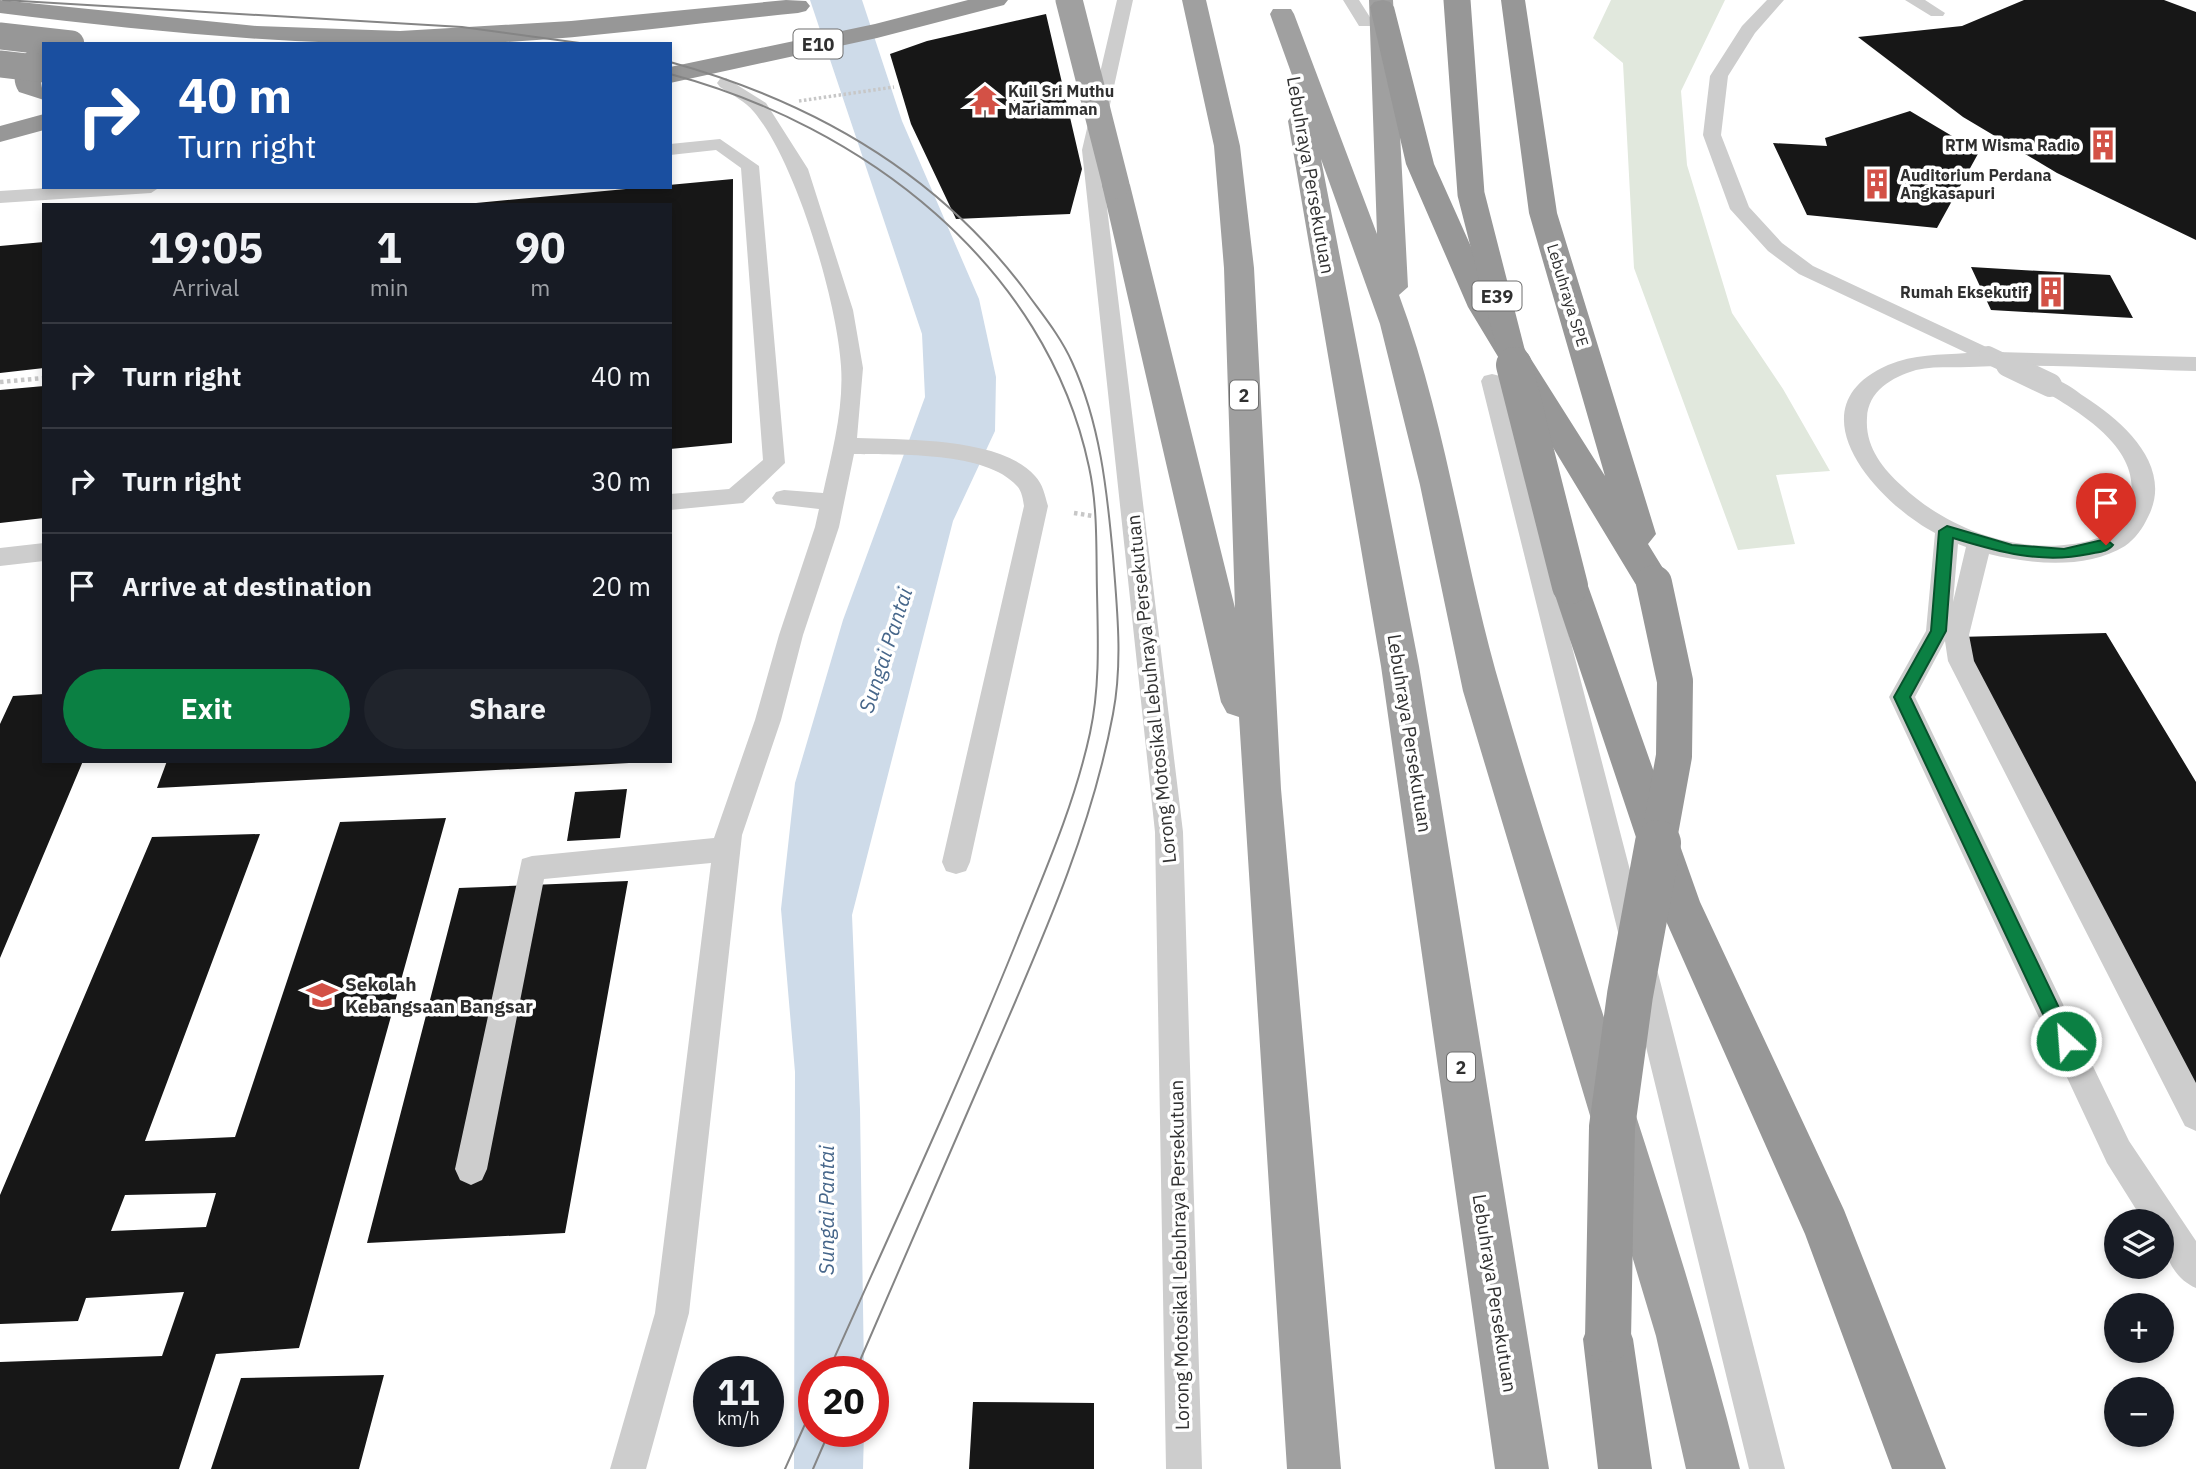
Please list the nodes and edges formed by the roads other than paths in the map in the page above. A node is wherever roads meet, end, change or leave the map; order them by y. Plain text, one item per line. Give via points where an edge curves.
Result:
1 (822, 0) edge
2 (996, 0) edge
3 (1069, 0) edge
4 (1125, 0) edge
5 (1351, 0) edge
6 (1457, 0) edge
7 (1513, 0) edge
8 (1776, 0) edge
9 (1913, 0) edge
10 (1194, 3) edge
11 (0, 6) edge
12 (798, 6) junction
13 (1281, 7) edge
14 (1376, 10) edge
15 (1937, 13) dead end
16 (156, 25) junction
17 (875, 32) junction
18 (0, 36) edge
19 (53, 42) edge
20 (60, 42) edge
21 (653, 42) edge
22 (42, 51) edge
23 (0, 64) edge
24 (42, 68) edge
25 (672, 75) edge
26 (734, 79) junction
27 (42, 91) edge
28 (0, 95) edge
29 (672, 95) edge
30 (42, 100) edge
31 (42, 123) edge
32 (0, 134) edge
33 (672, 150) edge
34 (121, 189) edge
35 (0, 197) edge
36 (1395, 324) junction
37 (1988, 355) joint
38 (2196, 364) edge
39 (1492, 381) dead end
40 (845, 446) junction
41 (891, 448) joint
42 (1000, 462) joint
43 (784, 498) dead end
44 (672, 502) edge
45 (833, 502) junction
46 (1947, 531) junction
47 (1980, 540) junction
48 (42, 552) edge
49 (0, 557) edge
50 (1654, 583) junction
51 (1261, 789) junction
52 (726, 849) junction
53 (956, 862) dead end
54 (2196, 1115) edge
55 (471, 1168) dead end
56 (2196, 1271) edge
57 (628, 1469) edge
58 (1184, 1469) edge
59 (1314, 1469) edge
60 (1522, 1469) edge
61 (1625, 1469) edge
62 (1713, 1469) edge
63 (1767, 1469) edge
64 (1919, 1469) edge

1 - 12 highway, E10
2 - 17 highway, E10
3 - 51 highway, bridge
4 - 58 lane, Lorong Motosikal Lebuhraya Persekutuan via 1091,149 1168,832
5 - 14 lane
6 - 64 highway, E39, bridge via 1471,194 1570,586 1679,903 1827,1227
7 - 50 highway, Lebuhraya SPE via 1543,213
8 - 37 lane via 1748,30 1719,76 1712,135 1740,209 1775,247 1806,270
9 - 15 lane
10 - 51 highway, 2 via 1227,146 1239,268
11 - 16 highway
12 - 16 highway via 505,34 345,38
12 - 21 highway, E10
13 - 36 highway
13 - 60 highway, Lebuhraya Persekutuan / 2 via 1400,666
14 - 36 highway
14 - 50 highway via 1420,164 1483,307
16 - 20 highway via 87,30
17 - 25 highway, E10
17 - 26 highway
18 - 19 highway, bridge
22 - 27 highway via 26,72 28,87
23 - 24 highway, bridge
26 - 29 highway
26 - 40 lane via 760,107 799,169 832,312 852,368
28 - 30 highway
31 - 32 highway
33 - 44 lane via 720,144 750,166 774,463 735,497
34 - 35 lane
36 - 62 highway via 1437,485 1482,691 1681,1336
37 - 47 lane, bridge via 2090,408 2121,436 2141,467 2146,498 2134,526 2106,545 2064,554 2012,550
38 - 46 lane via 1983,359 1922,362 1884,375 1860,398 1855,429 1868,465 1900,501
39 - 63 lane
40 - 41 lane
40 - 45 lane
41 - 42 lane
42 - 53 lane via 1028,482 1036,506
43 - 45 lane
45 - 52 lane
46 - 47 lane
46 - 56 lane via 1938,631 1902,697 2118,1152
47 - 54 lane via 1956,635 1961,661
48 - 49 lane
50 - 61 highway, Lebuhraya SPE, bridge via 1675,681 1674,756 1634,970 1612,1127 1608,1339
51 - 59 highway, 2
52 - 55 lane via 533,868
52 - 57 lane via 672,1312

